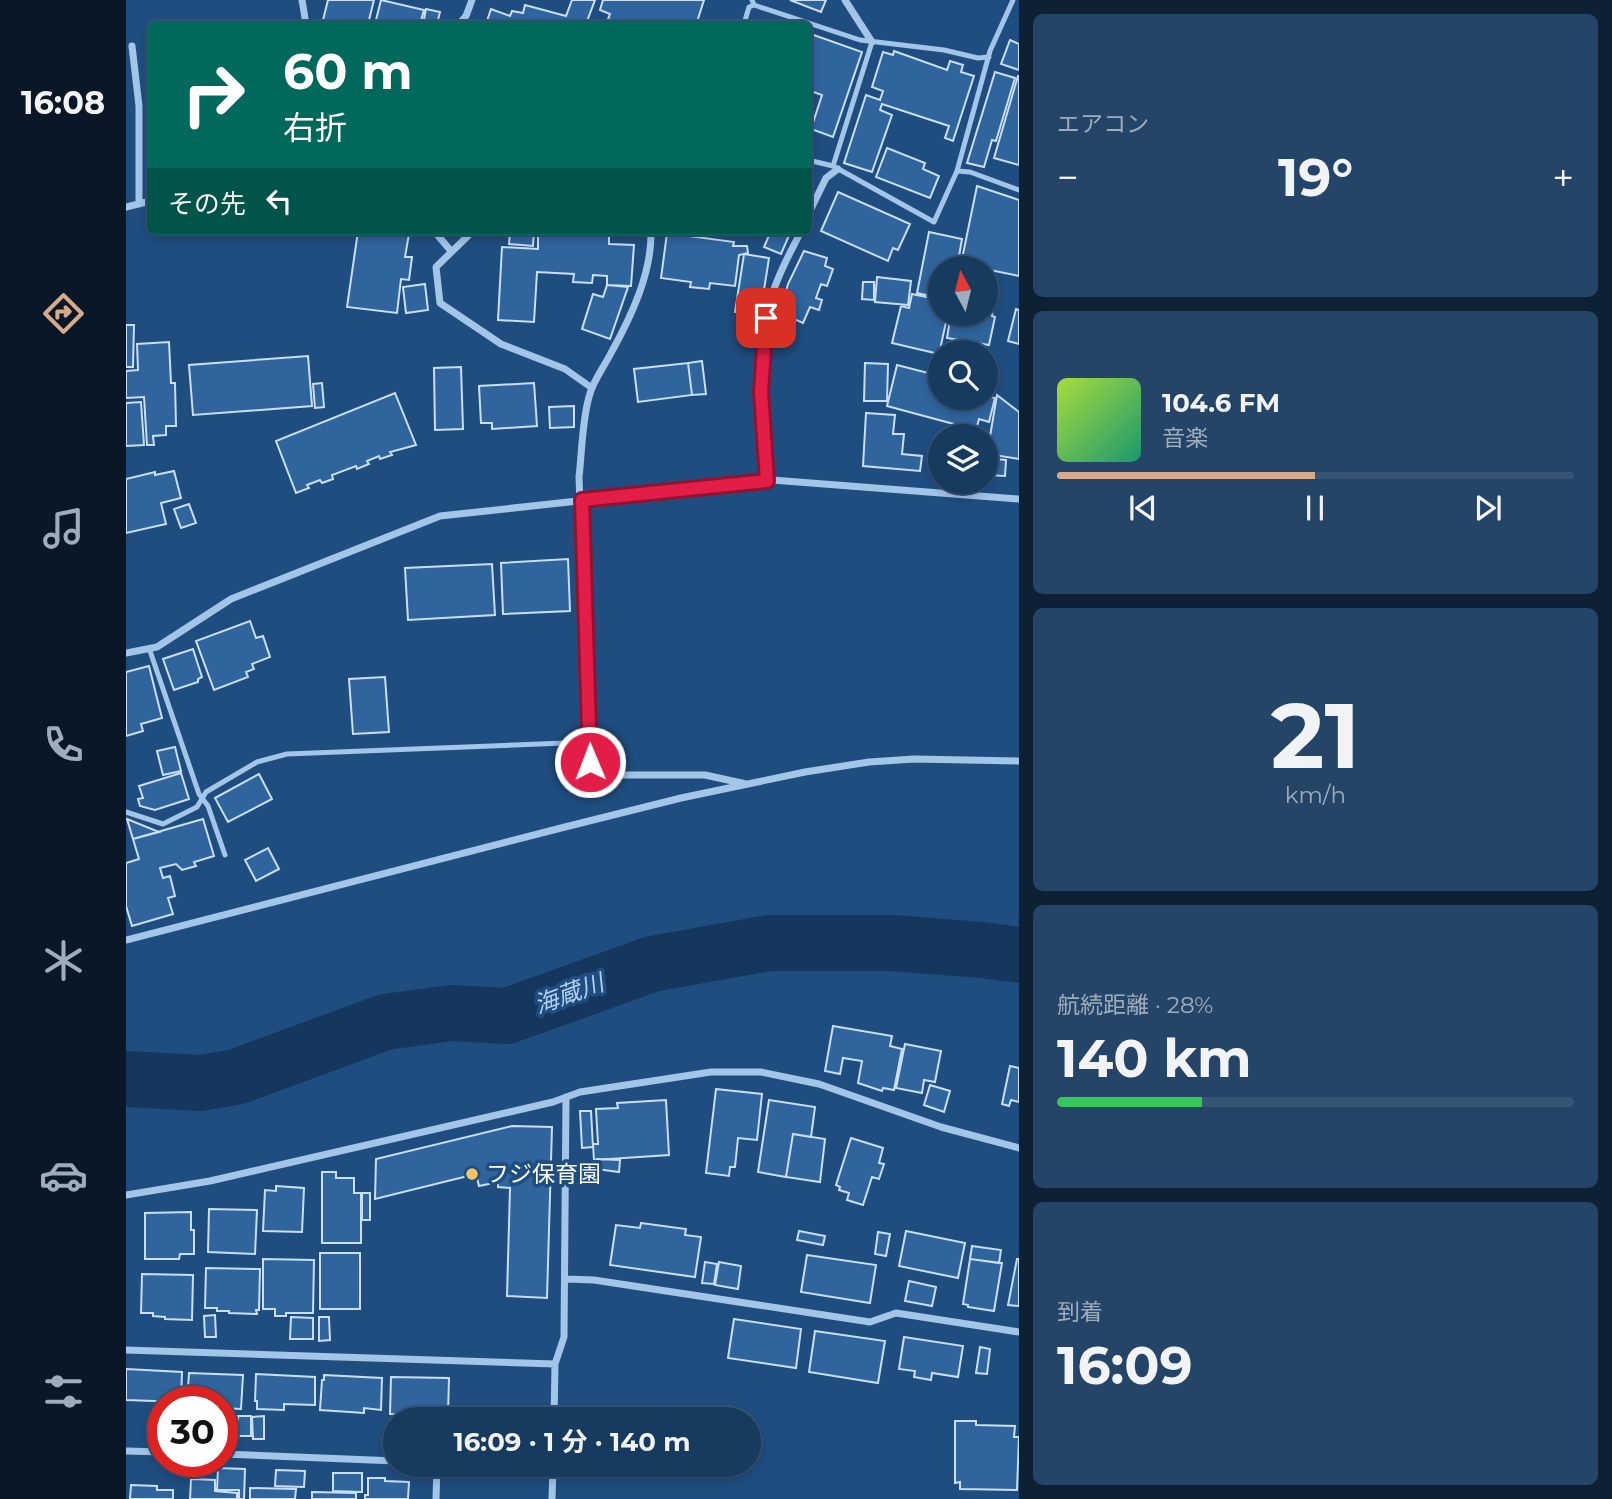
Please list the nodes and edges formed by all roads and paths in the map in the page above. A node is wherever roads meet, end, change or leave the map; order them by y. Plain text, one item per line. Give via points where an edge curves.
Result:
1 (302, 0) edge
2 (472, 0) edge
3 (845, 0) edge
4 (1013, 0) edge
5 (753, 2) edge
6 (306, 21) edge
7 (462, 21) edge
8 (745, 21) edge
9 (810, 21) edge
10 (812, 22) edge
11 (872, 42) junction
12 (132, 46) dead end
13 (989, 57) junction
14 (812, 161) edge
15 (835, 168) junction
16 (957, 171) junction
17 (1019, 190) edge
18 (147, 202) edge
19 (139, 204) junction
20 (126, 207) edge
21 (812, 207) edge
22 (437, 235) edge
23 (469, 235) edge
24 (651, 235) edge
25 (799, 235) edge
26 (451, 251) junction
27 (592, 388) junction
28 (767, 481) junction
29 (1019, 499) edge
30 (582, 500) junction
31 (149, 648) junction
32 (126, 653) edge
33 (590, 743) junction
34 (1019, 761) edge
35 (747, 784) junction
36 (202, 799) junction
37 (126, 812) edge
38 (225, 855) dead end
39 (126, 940) edge
40 (566, 1097) junction
41 (1019, 1148) edge
42 (126, 1195) edge
43 (566, 1279) junction
44 (1019, 1332) edge
45 (126, 1350) edge
46 (555, 1364) junction
47 (554, 1407) edge
48 (126, 1451) edge
49 (147, 1452) edge
50 (238, 1455) edge
51 (383, 1460) edge
52 (437, 1477) edge
53 (553, 1477) edge
54 (436, 1499) edge
55 (552, 1499) edge

1 - 6 street
2 - 7 street
3 - 11 street
4 - 13 lane
5 - 8 lane
5 - 9 lane
10 - 11 lane
11 - 13 lane
11 - 15 lane
12 - 19 street via 139,106
13 - 16 lane
14 - 15 lane
15 - 16 lane via 934,222
15 - 21 street
16 - 17 lane
18 - 19 street
19 - 20 street
22 - 26 street
23 - 26 street
24 - 27 street via 652,250 637,299
25 - 28 street via 766,318 761,392
26 - 27 street via 436,267 440,303 501,344 565,369
27 - 30 street via 579,477
28 - 29 street
28 - 30 street
30 - 31 street via 440,516 231,599
30 - 33 street
31 - 32 street
31 - 36 lane
33 - 35 street via 590,762 611,775 705,775
33 - 36 lane via 287,754 257,762 206,792
34 - 35 street via 869,762
35 - 39 street
36 - 37 lane via 197,807 163,824
36 - 38 lane
40 - 41 street via 711,1072 761,1072 819,1084 941,1127
40 - 42 street via 210,1181
40 - 43 street
43 - 44 street via 870,1322 896,1313
43 - 46 street via 565,1337
45 - 46 street
46 - 47 street
48 - 49 street
50 - 51 street
52 - 54 street
53 - 55 street

